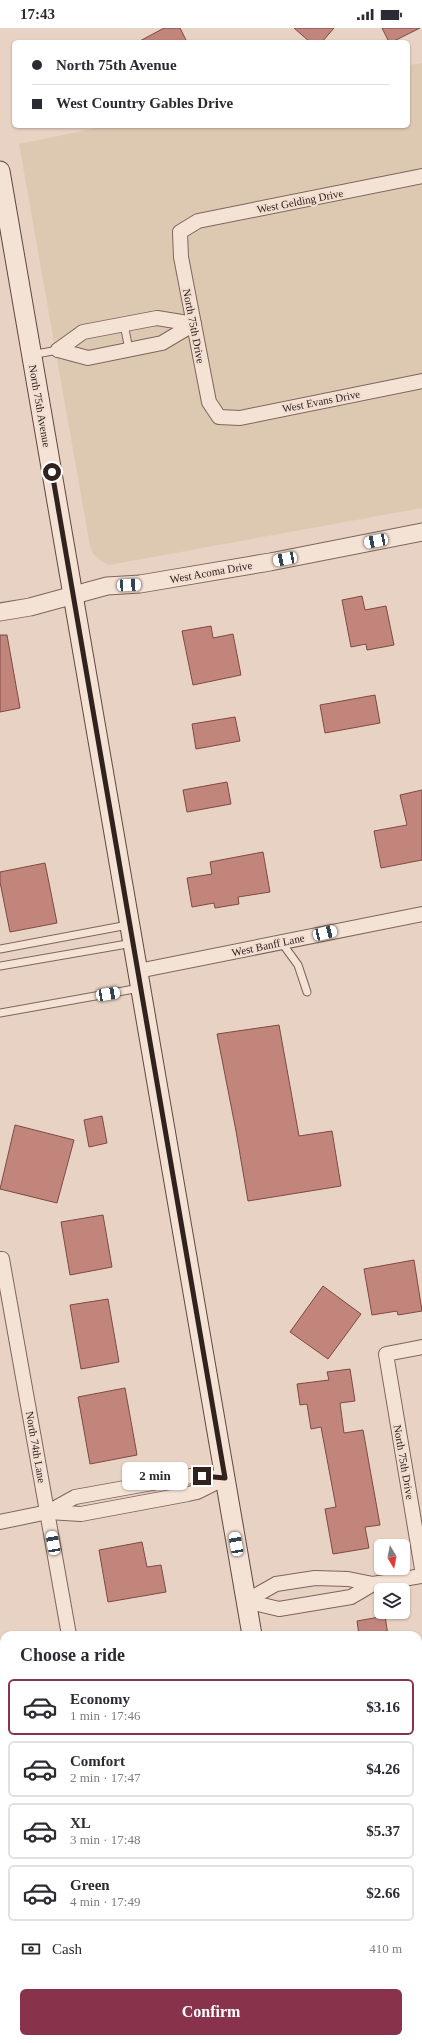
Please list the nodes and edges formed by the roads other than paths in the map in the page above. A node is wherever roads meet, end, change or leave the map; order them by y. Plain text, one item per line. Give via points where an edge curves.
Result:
1 (0, 171) edge
2 (422, 176) edge
3 (180, 232) joint
4 (124, 324) junction
5 (194, 324) junction
6 (58, 350) junction
7 (129, 350) junction
8 (31, 355) junction
9 (422, 381) edge
10 (219, 417) joint
11 (422, 532) edge
12 (74, 594) junction
13 (0, 612) edge
14 (422, 914) edge
15 (132, 934) junction
16 (282, 943) junction
17 (0, 949) edge
18 (0, 966) edge
19 (139, 980) junction
20 (307, 992) dead end
21 (0, 1012) edge
22 (1, 1259) edge
23 (422, 1347) edge
24 (225, 1478) junction
25 (48, 1512) junction
26 (0, 1522) edge
27 (422, 1570) edge
28 (422, 1576) edge
29 (373, 1584) junction
30 (246, 1601) junction
31 (68, 1631) edge
32 (251, 1631) edge

1 - 8 main road, North 75th Avenue via 9,240
2 - 3 street, West Gelding Drive via 198,221
3 - 5 street, North 75th Drive via 181,257
4 - 5 street via 157,318
4 - 6 street via 83,332
4 - 7 lane
5 - 7 street via 162,343
5 - 10 street, North 75th Drive via 209,402
6 - 7 street via 88,358
6 - 8 lane
8 - 12 main road, North 75th Avenue
9 - 10 street, West Evans Drive via 240,418
11 - 12 street, West Acoma Drive via 270,562 140,584 108,586
12 - 13 street, West Acoma Drive via 30,607
12 - 15 main road, North 75th Avenue
14 - 16 street, West Banff Lane
15 - 17 lane
15 - 18 lane
15 - 19 main road, North 75th Avenue
16 - 19 street, West Banff Lane
16 - 20 lane via 298,965
19 - 21 lane
19 - 24 main road, North 75th Avenue
22 - 25 street, North 74th Lane
23 - 27 street, North 75th Drive via 386,1354
24 - 25 street via 188,1494 81,1514
24 - 30 main road, North 75th Avenue
25 - 26 street
25 - 31 street, North 74th Lane
28 - 29 street
29 - 30 street via 348,1579 315,1578 276,1584
29 - 30 street via 351,1597 279,1609
30 - 32 main road, North 75th Avenue

